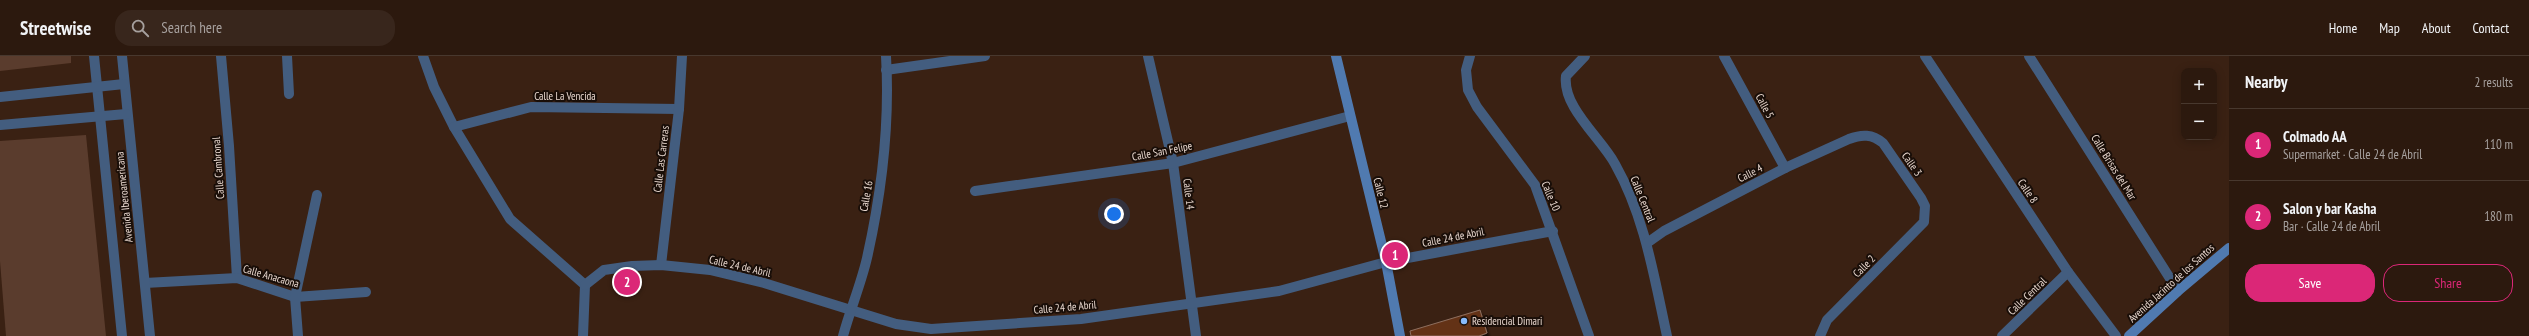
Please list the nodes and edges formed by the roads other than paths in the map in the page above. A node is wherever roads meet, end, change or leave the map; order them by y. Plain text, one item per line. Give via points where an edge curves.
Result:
1 (94, 56) edge
2 (122, 56) edge
3 (221, 56) edge
4 (287, 56) edge
5 (423, 56) edge
6 (682, 56) edge
7 (886, 56) edge
8 (985, 56) edge
9 (1148, 56) edge
10 (1336, 56) edge
11 (1470, 56) edge
12 (1585, 56) edge
13 (1925, 56) edge
14 (2029, 56) edge
15 (1728, 57) edge
16 (886, 70) junction
17 (124, 84) junction
18 (97, 87) junction
19 (289, 94) dead end
20 (0, 97) edge
21 (679, 109) junction
22 (126, 114) junction
23 (101, 116) junction
24 (1350, 116) junction
25 (0, 125) edge
26 (454, 127) junction
27 (1868, 135) joint
28 (1173, 163) junction
29 (1785, 168) junction
30 (975, 191) dead end
31 (317, 195) dead end
32 (1926, 214) joint
33 (1553, 231) junction
34 (1647, 243) junction
35 (2229, 248) edge
36 (1386, 262) junction
37 (661, 265) junction
38 (2068, 272) junction
39 (237, 278) junction
40 (145, 283) junction
41 (585, 285) junction
42 (2178, 291) junction
43 (366, 292) dead end
44 (295, 297) junction
45 (1191, 303) junction
46 (850, 310) junction
47 (2135, 335) edge
48 (122, 336) edge
49 (150, 336) edge
50 (298, 336) edge
51 (583, 336) edge
52 (843, 336) edge
53 (1196, 336) edge
54 (1400, 336) edge
55 (1589, 336) edge
56 (1667, 336) edge
57 (1820, 336) edge
58 (2002, 336) edge
59 (2116, 336) edge

1 - 18 street, Avenida Iberoamericana
2 - 17 street, Avenida Iberoamericana
3 - 39 street, Calle Cambronal
4 - 19 street
5 - 26 street via 434,87
6 - 21 street, Calle Las Carreras
7 - 16 street, Calle 16
8 - 16 street
9 - 28 street, Calle 14
10 - 24 main road, Calle 12
11 - 33 street, Calle 10 via 1466,70 1468,90 1477,107 1534,185
12 - 34 street, Calle Central via 1571,68 1566,76 1565,85 1571,102 1615,163 1634,203
13 - 38 street, Calle 8
14 - 42 street, Calle Brisas del Mar
15 - 29 street, Calle 5
16 - 46 street, Calle 16 via 886,147 880,189 867,259
17 - 18 street
17 - 22 street, Avenida Iberoamericana
18 - 20 street
18 - 23 street, Avenida Iberoamericana
21 - 26 street, Calle La Vencida via 531,107
21 - 37 street, Calle Las Carreras
22 - 23 street
22 - 40 street, Avenida Iberoamericana
23 - 25 street
23 - 48 street, Avenida Iberoamericana
24 - 28 street, Calle San Felipe
24 - 36 main road, Calle 12
26 - 41 street via 510,219
27 - 29 street, Calle 4 via 1849,139
27 - 32 street, Calle 3 via 1883,144 1921,198
28 - 30 street, Calle San Felipe
28 - 45 street, Calle 14
29 - 34 street, Calle 4 via 1664,231
31 - 44 street
32 - 57 street, Calle 2 via 1920,228 1827,320
33 - 36 street, Calle 24 de Abril
33 - 55 street, Calle 10
34 - 56 street, Calle Central
35 - 42 main road, Avenida Jacinto de los Santos
36 - 45 street, Calle 24 de Abril via 1279,291
36 - 54 main road, Calle 12
37 - 41 street, Calle 24 de Abril via 604,270
37 - 46 street, Calle 24 de Abril via 710,270 764,283
38 - 58 street, Calle Central
38 - 59 street, Calle 8
39 - 40 street, Calle Anacaona
39 - 44 street, Calle Anacaona
40 - 49 street, Avenida Iberoamericana
41 - 51 street
42 - 47 main road, Avenida Jacinto de los Santos
43 - 44 street, Calle Anacaona
44 - 50 street
45 - 46 street, Calle 24 de Abril via 1081,319 931,329 896,324
45 - 53 street, Calle 14
46 - 52 street, Calle 16

